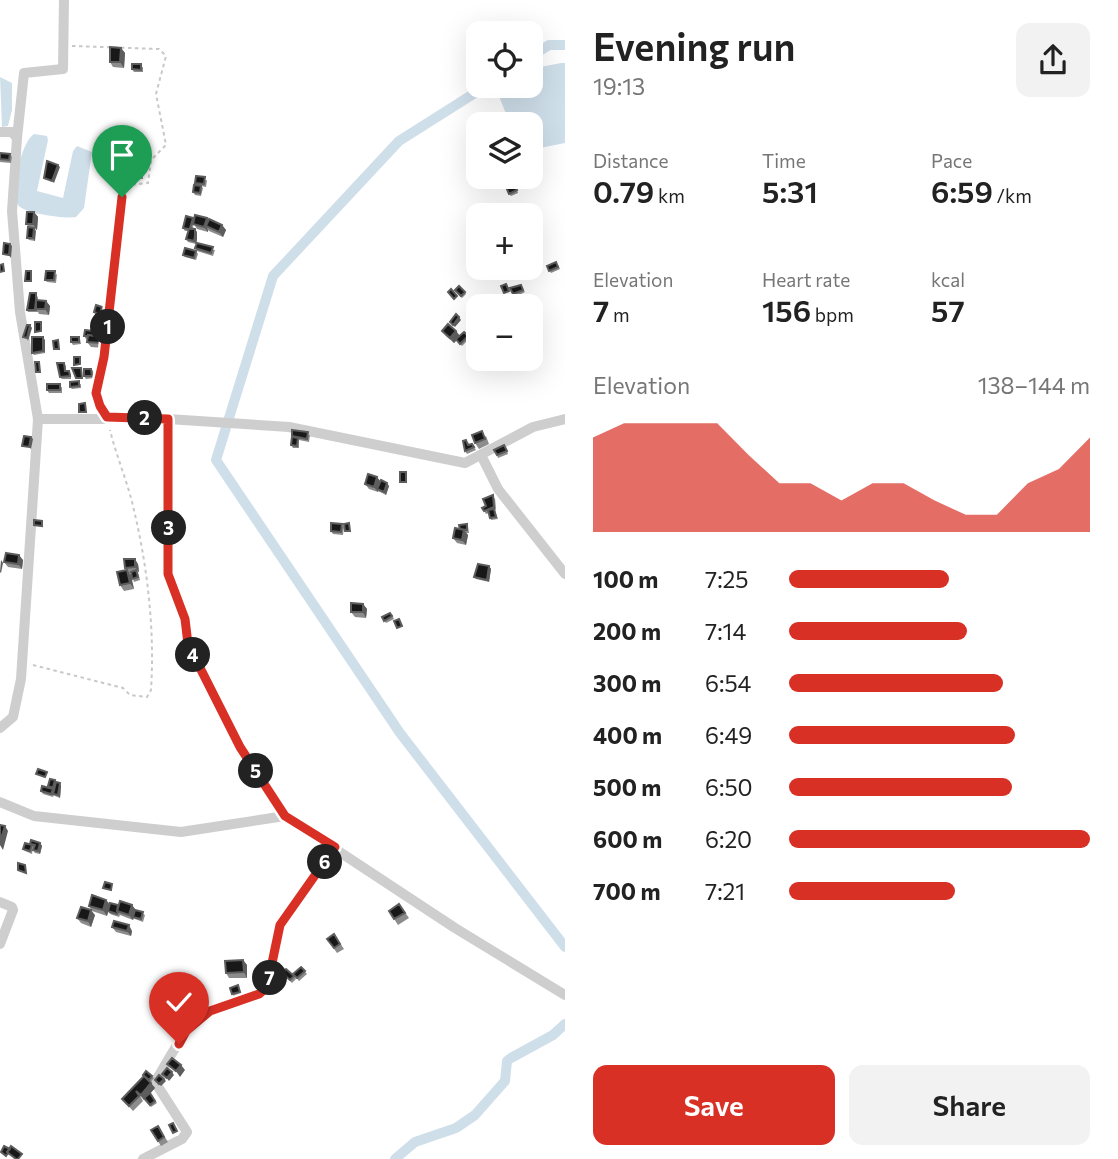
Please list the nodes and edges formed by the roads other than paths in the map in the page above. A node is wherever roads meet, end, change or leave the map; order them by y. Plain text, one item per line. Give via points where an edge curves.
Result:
1 (64, 0) edge
2 (0, 132) edge
3 (17, 138) junction
4 (38, 419) junction
5 (168, 419) junction
6 (565, 419) edge
7 (481, 454) junction
8 (565, 574) edge
9 (0, 728) edge
10 (0, 802) edge
11 (285, 816) junction
12 (335, 847) junction
13 (0, 902) edge
14 (0, 944) edge
15 (565, 995) edge
16 (143, 1159) edge

1 - 3 street via 63,69 24,73
2 - 3 street via 12,132
3 - 4 street via 12,211 20,312
4 - 5 street
4 - 9 street via 22,663 13,717
5 - 7 street via 289,426 465,463
5 - 11 street via 168,574 185,619 188,644 240,747
6 - 7 street via 533,427
7 - 8 street via 499,489
10 - 11 street via 34,816 181,832
11 - 12 street
12 - 15 street
12 - 16 street via 280,925 267,987 210,1011 186,1031 155,1082 187,1132
13 - 14 street via 13,910

